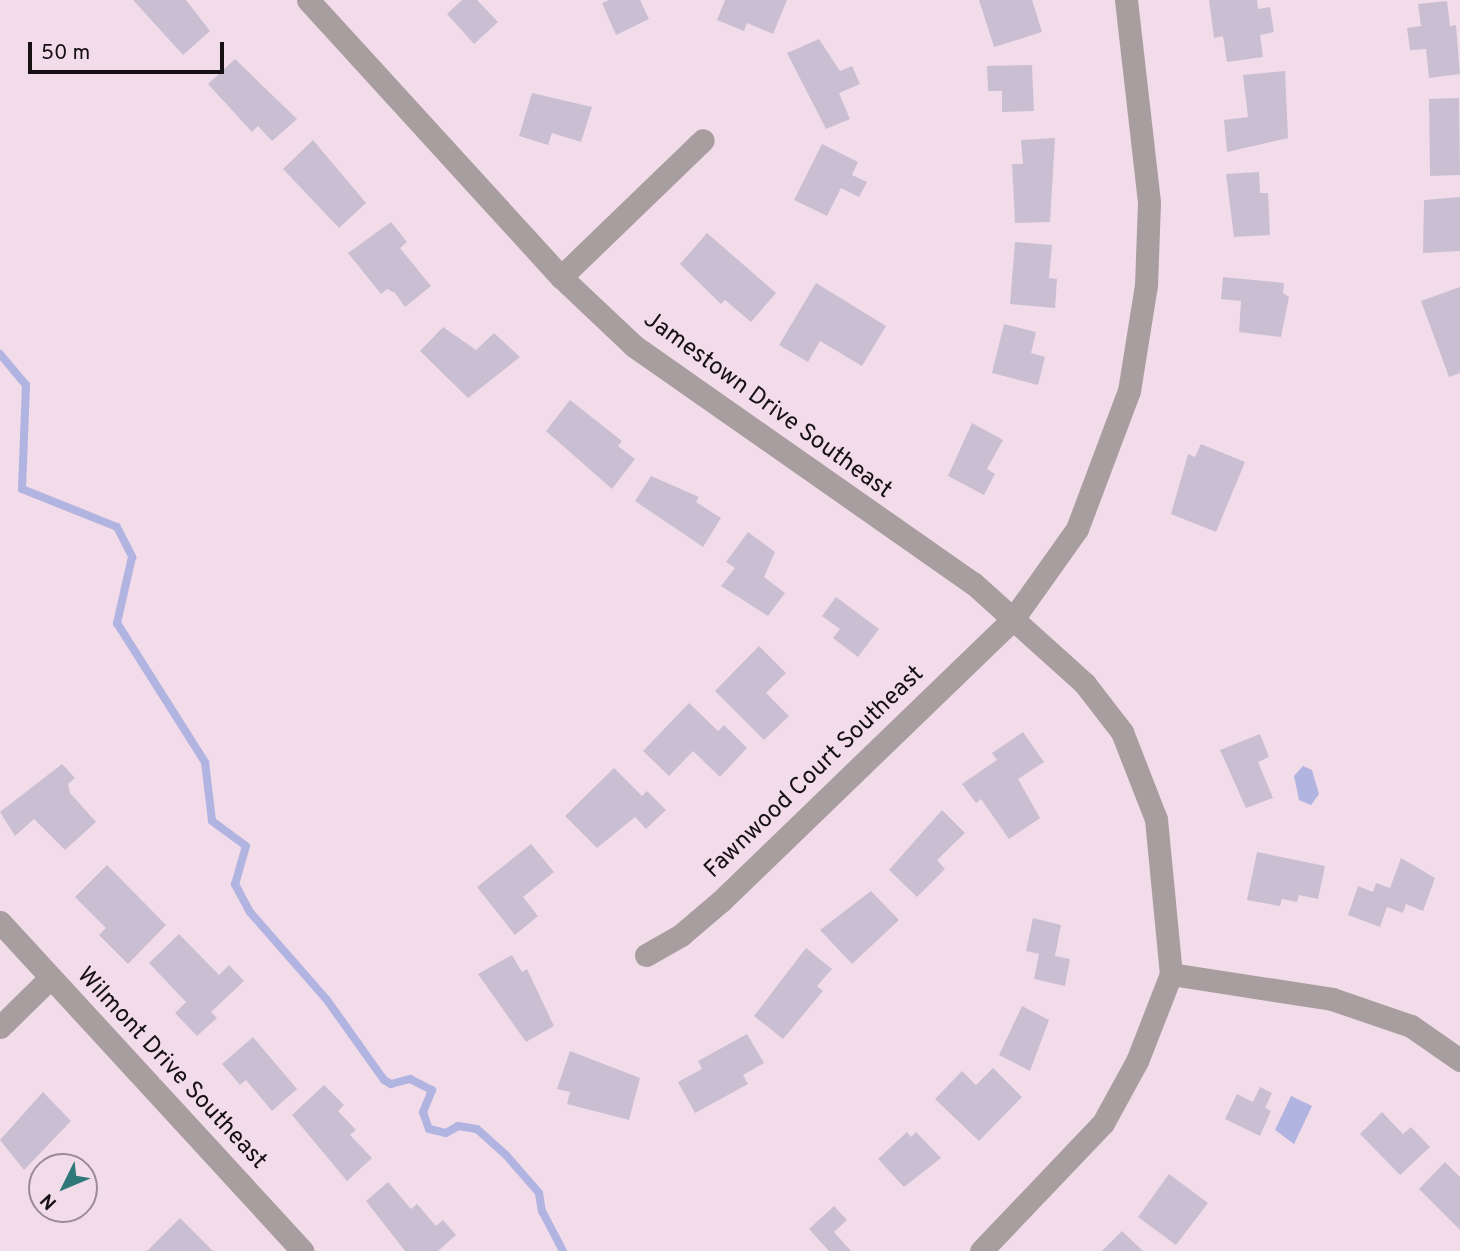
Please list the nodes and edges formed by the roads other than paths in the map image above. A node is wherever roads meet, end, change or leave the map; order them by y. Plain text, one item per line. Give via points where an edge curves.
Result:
1 (309, 0) edge
2 (1126, 0) edge
3 (703, 141) dead end
4 (561, 277) junction
5 (1013, 619) junction
6 (0, 922) edge
7 (646, 955) dead end
8 (1171, 974) junction
9 (50, 978) junction
10 (0, 1027) edge
11 (1460, 1060) edge
12 (303, 1251) edge
13 (981, 1251) edge

1 - 4 street, Jamestown Drive Southeast
2 - 5 street, Fawnwood Court Southeast via 1149,202 1146,285 1129,391 1077,529
3 - 4 street
4 - 5 street, Jamestown Drive Southeast via 671,376 973,583
5 - 7 street, Fawnwood Court Southeast via 727,896 681,935
5 - 8 street, Jamestown Drive Southeast via 1085,684 1122,732 1137,764 1156,819
6 - 9 street, Wilmont Drive Southeast
8 - 11 street via 1332,999 1411,1026
8 - 13 street via 1137,1061 1103,1123
9 - 10 street
9 - 12 street, Wilmont Drive Southeast

